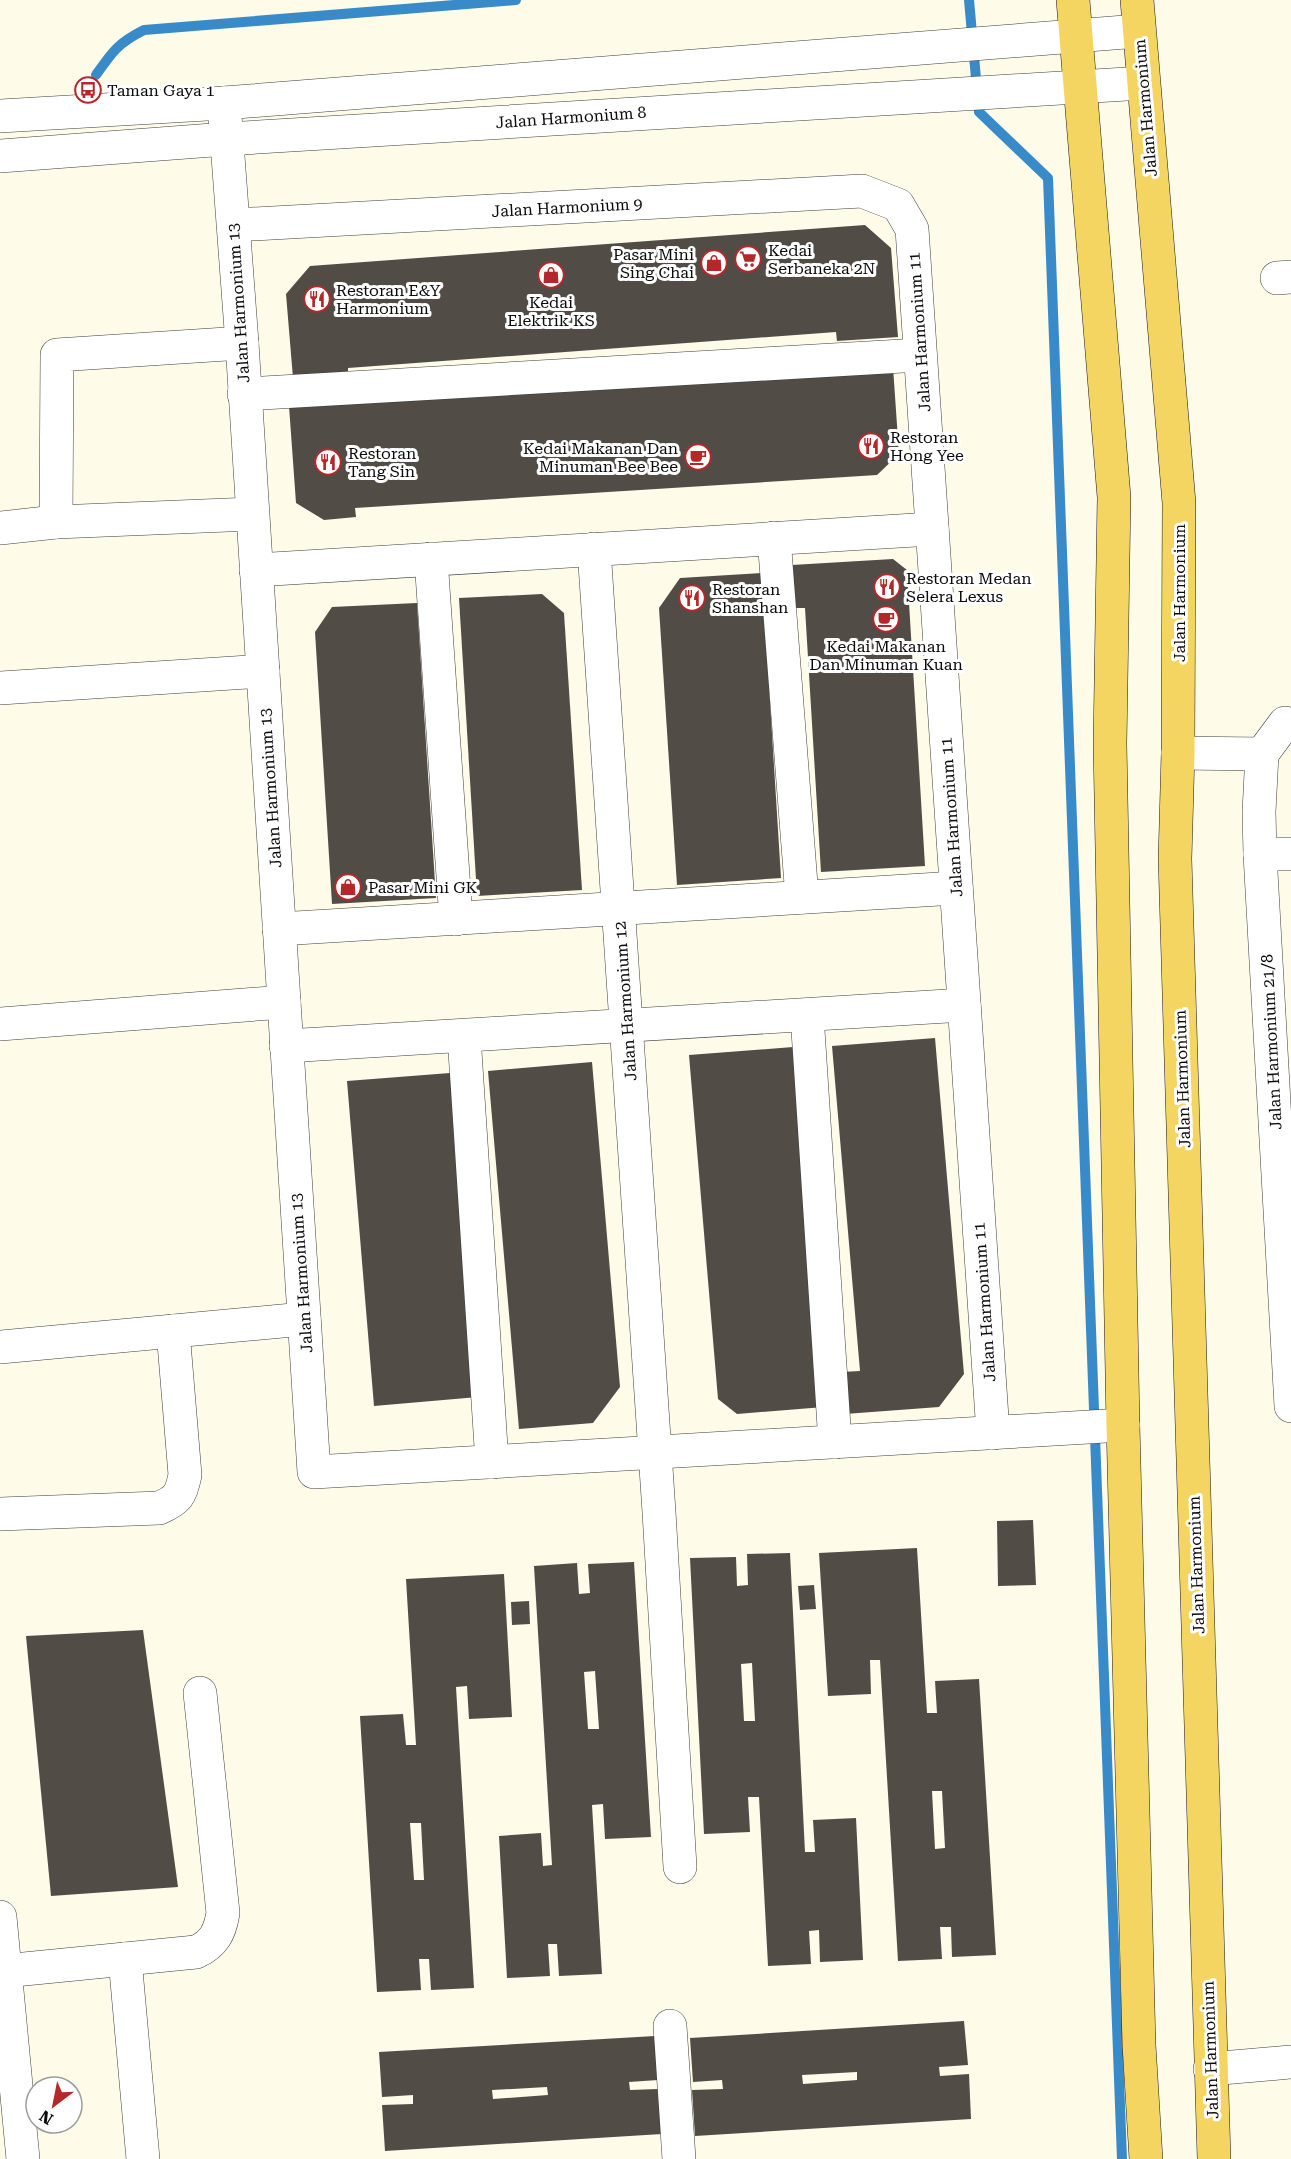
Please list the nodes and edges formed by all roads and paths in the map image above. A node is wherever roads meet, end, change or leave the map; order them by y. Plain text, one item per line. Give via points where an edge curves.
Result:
1 (1073, 0) edge
2 (1138, 16) edge
3 (1076, 36) junction
4 (1143, 83) junction
5 (1079, 86) junction
6 (224, 103) junction
7 (0, 116) edge
8 (226, 139) junction
9 (0, 156) edge
10 (898, 205) joint
11 (234, 225) junction
12 (242, 343) junction
13 (920, 355) junction
14 (244, 394) junction
15 (252, 514) junction
16 (56, 522) junction
17 (0, 528) edge
18 (932, 529) junction
19 (774, 538) junction
20 (594, 549) junction
21 (431, 559) junction
22 (256, 570) junction
23 (263, 671) junction
24 (0, 688) edge
25 (1285, 723) dead end
26 (1178, 753) junction
27 (1262, 754) junction
28 (1276, 854) edge
29 (956, 888) junction
30 (802, 897) junction
31 (619, 909) junction
32 (456, 919) junction
33 (279, 929) junction
34 (284, 1002) junction
35 (964, 1005) junction
36 (807, 1015) junction
37 (0, 1024) edge
38 (627, 1026) junction
39 (464, 1036) junction
40 (286, 1046) junction
41 (304, 1319) junction
42 (173, 1331) junction
43 (0, 1347) edge
44 (1291, 1406) edge
45 (1123, 1425) junction
46 (993, 1433) junction
47 (835, 1442) junction
48 (656, 1453) junction
49 (492, 1462) junction
50 (0, 1515) edge
51 (200, 1693) dead end
52 (680, 1868) dead end
53 (0, 1917) edge
54 (125, 1959) junction
55 (4, 1971) junction
56 (670, 2026) dead end
57 (1291, 2062) edge
58 (1210, 2069) junction
59 (22, 2159) edge
60 (143, 2159) edge
61 (679, 2159) edge
62 (1146, 2159) edge
63 (1214, 2159) edge

1 - 3 main road
2 - 3 street
2 - 4 main road, Jalan Harmonium
3 - 5 main road
3 - 6 street
4 - 5 street, Jalan Harmonium 8
4 - 26 main road, Jalan Harmonium via 1179,503
5 - 8 street, Jalan Harmonium 8
5 - 45 main road via 1114,497 1110,744
6 - 7 street
6 - 8 street, Jalan Harmonium 13
8 - 9 street, Jalan Harmonium 8
8 - 11 street, Jalan Harmonium 13
10 - 11 street, Jalan Harmonium 9 via 862,191
10 - 13 street, Jalan Harmonium 11 via 912,230
11 - 12 street, Jalan Harmonium 13
12 - 14 street, Jalan Harmonium 13
12 - 16 street via 57,355
13 - 14 street
13 - 18 street, Jalan Harmonium 11
14 - 15 street, Jalan Harmonium 13
15 - 16 street
15 - 22 street, Jalan Harmonium 13
16 - 17 street
18 - 19 street
18 - 29 street, Jalan Harmonium 11
19 - 20 street
19 - 30 street
20 - 21 street
20 - 31 street, Jalan Harmonium 12
21 - 22 street
21 - 32 street
22 - 23 street, Jalan Harmonium 13
23 - 24 street
23 - 33 street, Jalan Harmonium 13
25 - 27 street
26 - 27 street
26 - 58 main road, Jalan Harmonium via 1175,859
27 - 28 street, Jalan Harmonium 21/8 via 1259,812
28 - 44 street, Jalan Harmonium 21/8
29 - 30 street
29 - 35 street, Jalan Harmonium 11
30 - 31 street
31 - 32 street
31 - 38 street, Jalan Harmonium 12
32 - 33 street
33 - 34 street, Jalan Harmonium 13
34 - 37 street
34 - 40 street, Jalan Harmonium 13
35 - 36 street
35 - 46 street, Jalan Harmonium 11
36 - 38 street
36 - 47 street
38 - 39 street
38 - 48 street, Jalan Harmonium 12
39 - 40 street
39 - 49 street
40 - 41 street, Jalan Harmonium 13
41 - 42 street
41 - 49 street, Jalan Harmonium 13 via 314,1472
42 - 43 street
42 - 50 street via 185,1475 183,1488 173,1502 159,1508
45 - 46 street
45 - 62 main road via 1139,2045
46 - 47 street
47 - 48 street
48 - 49 street
48 - 52 street, Jalan Harmonium 12
51 - 54 street via 223,1913 221,1927 206,1948 196,1952
53 - 55 street
54 - 55 street
54 - 60 street
55 - 59 street
56 - 61 street
57 - 58 street
58 - 63 main road, Jalan Harmonium

